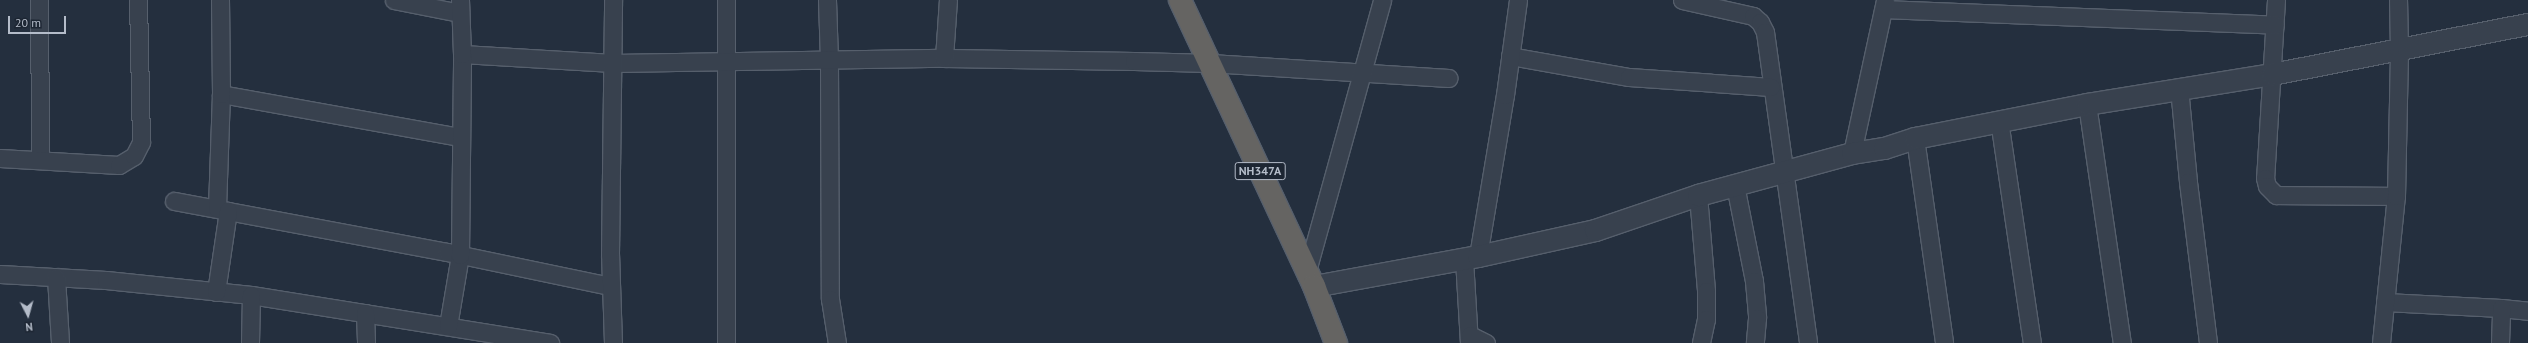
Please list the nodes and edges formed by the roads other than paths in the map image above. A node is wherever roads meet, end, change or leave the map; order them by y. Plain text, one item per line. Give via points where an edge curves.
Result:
1 (39, 0) edge
2 (138, 0) edge
3 (220, 0) edge
4 (394, 0) edge
5 (614, 0) edge
6 (726, 0) edge
7 (827, 0) edge
8 (948, 0) edge
9 (1180, 0) edge
10 (1382, 0) edge
11 (1518, 0) edge
12 (1682, 0) edge
13 (2276, 0) edge
14 (2398, 0) edge
15 (1706, 2) edge
16 (1885, 4) edge
17 (460, 6) edge
18 (2528, 24) edge
19 (2275, 25) junction
20 (2400, 50) junction
21 (462, 54) junction
22 (1510, 56) junction
23 (944, 58) junction
24 (829, 59) junction
25 (726, 62) junction
26 (613, 63) junction
27 (1210, 63) junction
28 (1362, 74) junction
29 (2272, 74) junction
30 (1449, 78) dead end
31 (1771, 87) junction
32 (2179, 88) junction
33 (221, 94) junction
34 (2087, 104) junction
35 (1999, 120) junction
36 (460, 137) junction
37 (1915, 138) junction
38 (1852, 153) junction
39 (0, 158) edge
40 (40, 160) junction
41 (1784, 170) junction
42 (1735, 184) junction
43 (1698, 195) junction
44 (2396, 196) junction
45 (174, 201) dead end
46 (223, 210) junction
47 (460, 255) junction
48 (1471, 258) junction
49 (0, 274) edge
50 (56, 277) junction
51 (1310, 278) junction
52 (610, 286) junction
53 (216, 292) junction
54 (251, 295) junction
55 (2385, 302) junction
56 (2501, 308) junction
57 (2528, 311) edge
58 (365, 313) junction
59 (448, 326) junction
60 (1469, 339) edge
61 (60, 343) edge
62 (250, 343) edge
63 (366, 343) edge
64 (550, 343) edge
65 (613, 343) edge
66 (726, 343) edge
67 (837, 343) edge
68 (1336, 343) edge
69 (1486, 343) edge
70 (1701, 343) edge
71 (1755, 343) edge
72 (1808, 343) edge
73 (1944, 343) edge
74 (2032, 343) edge
75 (2122, 343) edge
76 (2208, 343) edge
77 (2381, 343) edge
78 (2500, 343) edge

1 - 40 street
2 - 40 street via 141,142 134,156 119,165
3 - 33 street
4 - 17 street
5 - 26 street
6 - 25 street
7 - 24 street
8 - 23 street
9 - 27 highway, NH347A
10 - 28 street
11 - 22 street
12 - 15 street
13 - 19 street
14 - 20 street
15 - 31 street via 1753,16 1760,22 1768,45
16 - 19 street
16 - 38 street
17 - 21 street
18 - 20 street
19 - 29 street
20 - 29 street
20 - 44 street
21 - 26 street
21 - 36 street
22 - 31 street via 1629,77
22 - 48 street
23 - 24 street
23 - 27 street
24 - 25 street
24 - 67 street via 830,299
25 - 26 street
25 - 66 street
26 - 52 street
27 - 28 street
27 - 51 highway, NH347A
28 - 30 street
28 - 51 street
29 - 32 street
29 - 44 street via 2265,178 2270,192 2294,196
31 - 41 street
32 - 34 street
32 - 76 street
33 - 36 street
33 - 46 street
34 - 35 street
34 - 75 street
35 - 37 street
35 - 74 street
36 - 47 street
37 - 38 street via 1884,148
37 - 73 street
38 - 41 street
39 - 40 street
41 - 42 street
41 - 72 street
42 - 43 street
42 - 71 street via 1754,281 1757,318
43 - 48 street via 1595,230
43 - 70 street via 1706,291 1706,319
44 - 55 street
45 - 46 street
46 - 47 street
46 - 53 street
47 - 52 street
47 - 59 street
48 - 51 street
48 - 60 street
49 - 50 street
50 - 53 street
50 - 61 street
51 - 68 highway, NH347A
52 - 65 street
53 - 54 street
54 - 58 street
54 - 62 street
55 - 56 street
55 - 77 street
56 - 57 street
56 - 78 street
58 - 59 street
58 - 63 street
59 - 64 street
60 - 69 street

